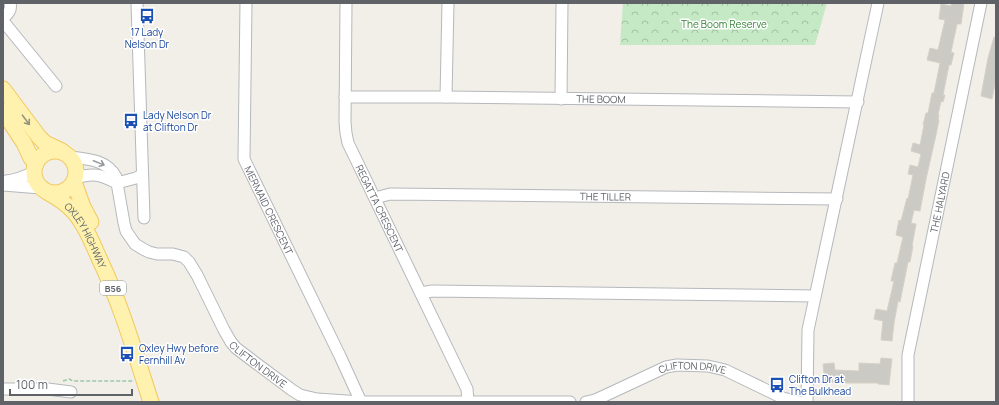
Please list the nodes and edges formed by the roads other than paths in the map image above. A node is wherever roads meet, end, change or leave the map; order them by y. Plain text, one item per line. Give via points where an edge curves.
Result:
1 (10, 3) edge
2 (137, 3) edge
3 (246, 3) edge
4 (346, 3) edge
5 (448, 3) edge
6 (562, 3) edge
7 (878, 3) edge
8 (981, 3) edge
9 (3, 19) edge
10 (56, 86) dead end
11 (3, 89) edge
12 (345, 97) junction
13 (446, 97) junction
14 (562, 99) junction
15 (858, 102) junction
16 (3, 111) edge
17 (67, 155) junction
18 (35, 168) junction
19 (142, 175) junction
20 (75, 180) junction
21 (3, 181) edge
22 (117, 183) junction
23 (3, 185) edge
24 (44, 190) junction
25 (375, 198) junction
26 (836, 199) junction
27 (144, 218) dead end
28 (421, 293) junction
29 (815, 296) junction
30 (3, 389) edge
31 (71, 392) dead end
32 (468, 401) edge
33 (151, 402) edge
34 (162, 402) edge
35 (361, 402) edge
36 (570, 402) edge
37 (586, 402) edge
38 (799, 402) edge
39 (807, 402) edge
40 (908, 402) edge

1 - 9 street via 10,10
2 - 19 street
3 - 35 street, MERMAID CRESCENT via 244,159
4 - 12 street, REGATTA CRESCENT
5 - 13 street
6 - 14 street
7 - 15 street
8 - 40 street, THE HALYARD via 908,355
9 - 10 street
11 -> 17 main road via 39,137
12 - 13 street, THE BOOM
12 - 25 street, REGATTA CRESCENT via 348,143
13 - 14 street, THE BOOM
14 - 15 street, THE BOOM
15 - 26 street
16 - 18 main road via 24,143
17 - 18 main road via 56,150 50,151 39,158
17 - 20 main road, B56 via 76,167
17 -> 22 street, CLIFTON DRIVE via 96,161 109,167
18 - 21 street via 24,177
18 - 24 main road via 37,184
19 - 22 street
19 - 27 street
20 - 22 street via 86,175 97,175
20 - 24 main road via 70,187 60,193
20 - 34 main road, OXLEY HIGHWAY / B56 via 83,207 106,248 125,290
22 - 35 street, CLIFTON DRIVE via 129,237 149,252 180,255 189,262 236,348 300,395 317,399
23 - 24 street
24 - 33 main road, OXLEY HIGHWAY / B56 via 60,199 74,212 96,249 121,308
25 - 26 street, THE TILLER via 390,194
25 - 28 street, REGATTA CRESCENT
26 - 29 street
28 - 29 street via 432,291
28 - 32 street, REGATTA CRESCENT via 467,389
29 - 39 street via 808,330
30 - 31 street
32 - 35 street, CLIFTON DRIVE
32 - 36 street, CLIFTON DRIVE
37 - 38 street, CLIFTON DRIVE via 666,367 677,365 708,366 725,370 783,398

